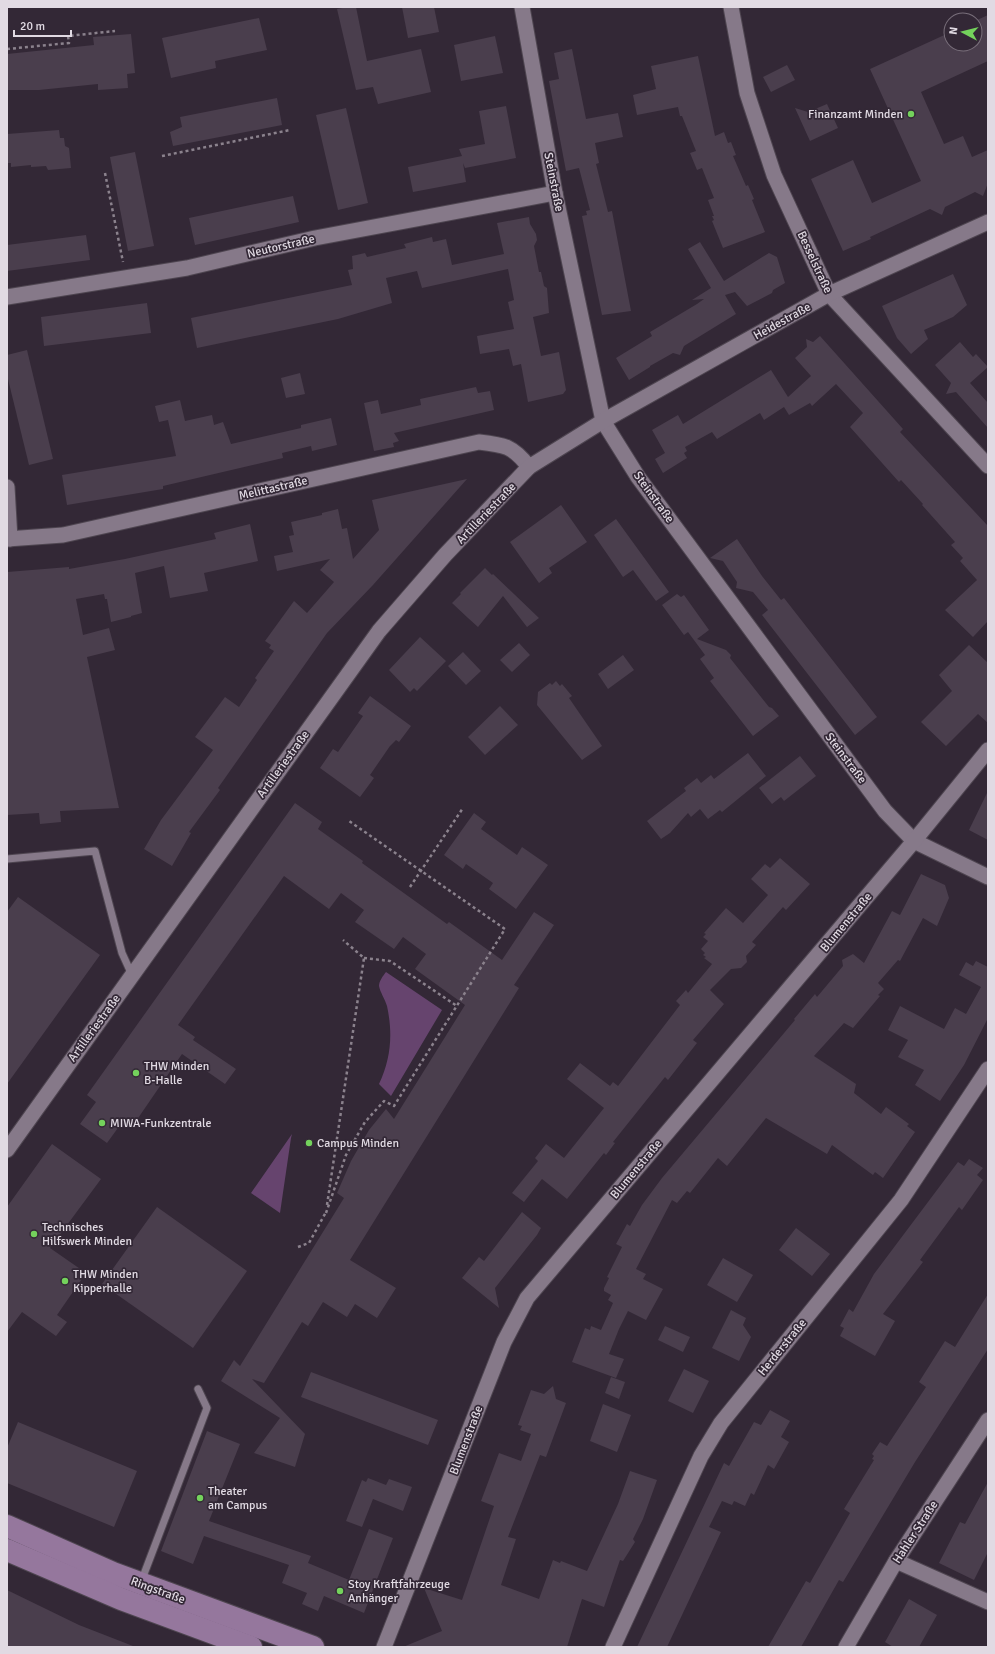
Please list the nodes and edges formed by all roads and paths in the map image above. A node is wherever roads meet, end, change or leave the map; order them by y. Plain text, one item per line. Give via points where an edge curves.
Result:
1 (522, 7) edge
2 (731, 7) edge
3 (115, 31) dead end
4 (7, 49) edge
5 (290, 130) dead end
6 (162, 156) dead end
7 (105, 174) dead end
8 (556, 192) junction
9 (988, 222) edge
10 (126, 278) junction
11 (828, 294) junction
12 (7, 297) edge
13 (603, 421) junction
14 (988, 466) edge
15 (529, 467) junction
16 (7, 487) edge
17 (8, 539) edge
18 (988, 750) edge
19 (464, 808) dead end
20 (349, 821) dead end
21 (914, 841) junction
22 (7, 859) edge
23 (421, 870) junction
24 (988, 877) edge
25 (410, 887) dead end
26 (343, 940) dead end
27 (364, 958) junction
28 (132, 975) junction
29 (457, 1006) junction
30 (988, 1070) edge
31 (7, 1150) edge
32 (326, 1213) junction
33 (298, 1247) dead end
34 (198, 1389) dead end
35 (988, 1420) edge
36 (7, 1526) edge
37 (7, 1550) edge
38 (896, 1561) junction
39 (140, 1584) junction
40 (988, 1602) edge
41 (251, 1647) edge
42 (313, 1647) edge
43 (384, 1647) edge
44 (613, 1647) edge
45 (846, 1647) edge

1 - 8 street, Steinstraße
2 - 11 street, Besselstraße via 747,93 774,175
3 - 4 path via 68,36 69,43
5 - 6 path
7 - 10 path
8 - 10 street, Neutorstraße via 315,238 187,268
8 - 13 street, Steinstraße
9 - 11 street, Heidestraße
10 - 12 street, Neutorstraße
11 - 13 street, Heidestraße
11 - 14 street, Besselstraße
13 - 15 street, Artilleriestraße
13 - 21 street, Steinstraße via 638,477 700,561 885,810
15 - 17 street, Melittastraße via 519,454 503,445 479,442 63,535
15 - 28 street, Artilleriestraße via 445,555 379,631
16 - 17 street
18 - 21 street, Blumenstraße
19 - 23 path
20 - 23 path
21 - 24 street, Steinstraße
21 - 43 street, Blumenstraße via 526,1298 504,1342
22 - 28 lane via 95,851 122,953
23 - 25 path
23 - 29 path via 505,929
26 - 27 path
27 - 29 path via 390,961
27 - 32 path
28 - 31 street, Artilleriestraße
29 - 32 path via 394,1106 384,1101 365,1122 346,1155
30 - 44 street, Herderstraße via 902,1200 721,1423 700,1456
32 - 33 path via 309,1244
34 - 39 lane via 208,1408
35 - 38 street, Hahler Straße
36 - 39 main road, Ringstraße via 68,1555
37 - 41 main road, Ringstraße via 120,1598
38 - 40 street
38 - 45 street, Hahler Straße
39 - 42 main road, Ringstraße

